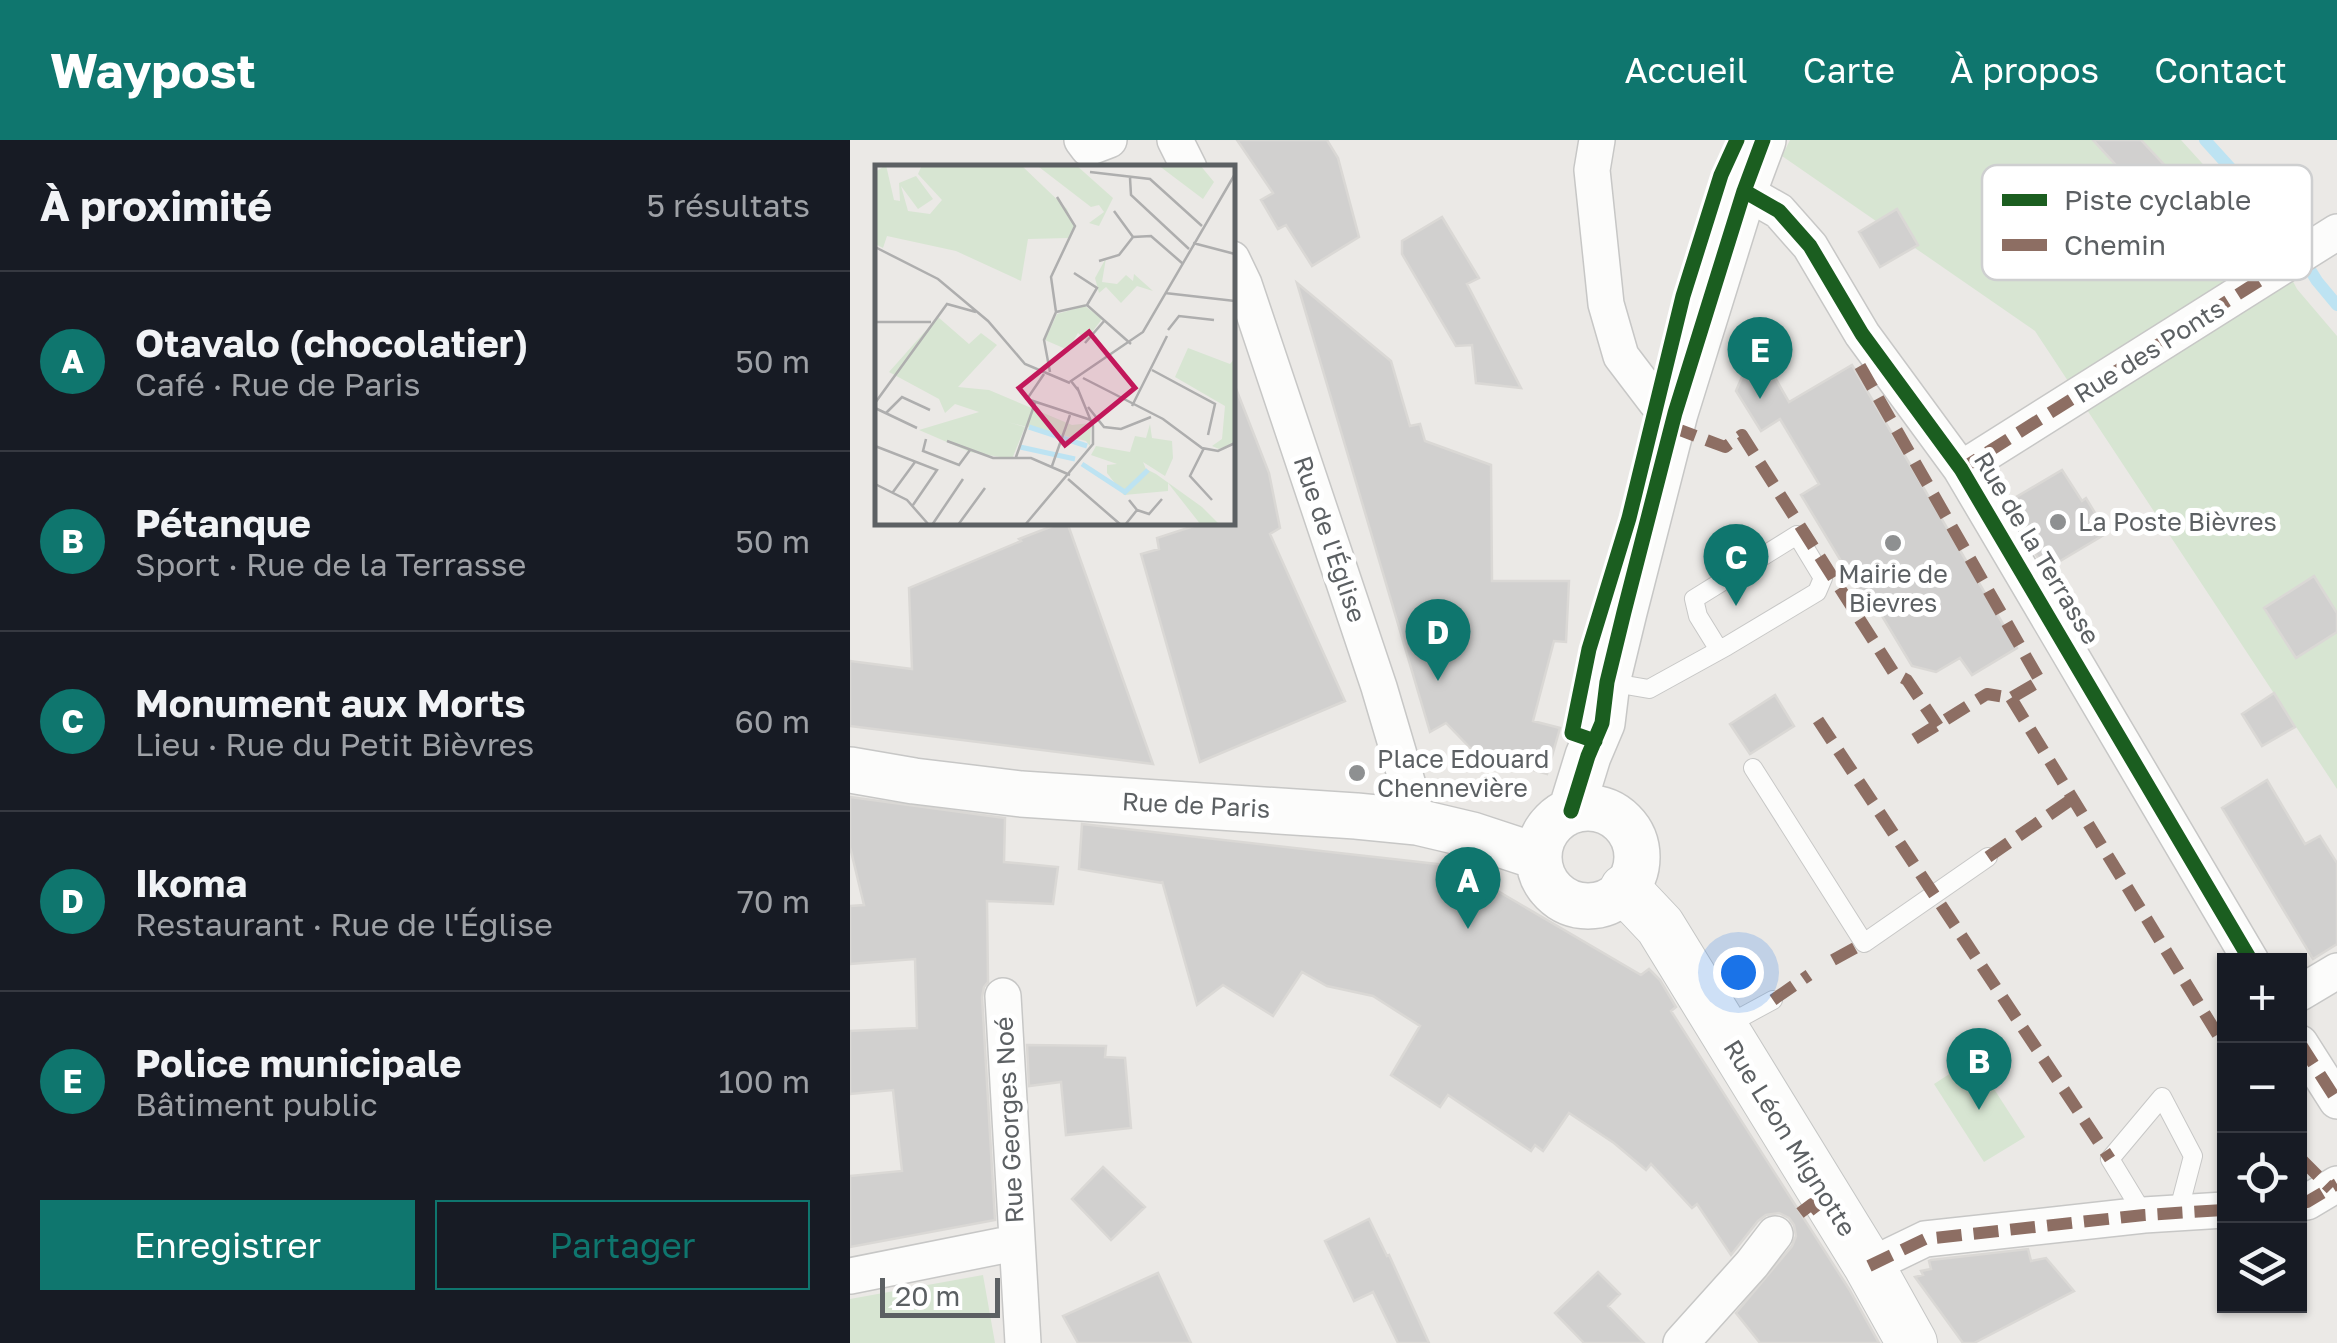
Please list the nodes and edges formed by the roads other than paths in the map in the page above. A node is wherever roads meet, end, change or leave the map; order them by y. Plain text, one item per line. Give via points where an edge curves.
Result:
1 (1082, 140) edge
2 (1109, 140) edge
3 (1175, 140) edge
4 (1597, 140) edge
5 (1763, 140) edge
6 (1188, 165) edge
7 (1744, 191) junction
8 (1235, 265) edge
9 (2261, 280) edge
10 (1676, 414) junction
11 (1961, 470) junction
12 (1719, 650) junction
13 (1605, 702) junction
14 (1752, 768) dead end
15 (850, 770) edge
16 (1571, 811) junction
17 (1619, 819) junction
18 (1416, 822) junction
19 (1539, 856) junction
20 (1988, 857) dead end
21 (1625, 889) junction
22 (2247, 953) edge
23 (2337, 971) edge
24 (2307, 989) edge
25 (1002, 996) dead end
26 (1773, 1000) dead end
27 (1722, 1028) junction
28 (2307, 1054) edge
29 (2337, 1102) edge
30 (2337, 1184) edge
31 (2307, 1202) edge
32 (2217, 1210) edge
33 (2161, 1214) junction
34 (1775, 1234) dead end
35 (1015, 1243) junction
36 (1870, 1266) junction
37 (850, 1276) edge
38 (1022, 1343) edge
39 (1681, 1343) edge
40 (1912, 1343) edge

1 - 2 street via 1088,148
3 - 6 street
4 - 10 street via 1592,170 1606,304 1621,356 1656,402
5 - 7 street
7 - 10 street
7 - 11 street, Rue de la Terrasse via 1779,211 1810,246 1862,334
8 - 18 street, Rue de l'Église via 1379,687
9 - 11 street, Rue des Ponts
10 - 13 street
11 - 22 street, Rue de la Terrasse
12 - 12 lane via 1817,592 1824,578 1797,535 1694,599
12 - 13 lane via 1649,689
13 - 16 street
13 - 17 street
14 - 20 lane via 1864,942
15 - 18 street, Rue de Paris via 1020,794
16 - 17 street via 1587,808
16 - 19 street via 1548,828
17 - 21 street via 1637,854
18 - 19 street, Rue de Paris
19 - 21 street via 1546,882 1569,902 1599,905
21 - 27 main road, Rue Léon Mignotte via 1660,926
23 - 24 street
25 - 35 street, Rue Georges Noé
26 - 27 lane
27 - 36 main road, Rue Léon Mignotte
28 - 29 street
30 - 31 street
32 - 33 street
33 - 33 lane via 2193,1156 2162,1097 2110,1159
33 - 36 street via 1925,1239
34 - 39 street
35 - 37 street, Rue Georges Noé
35 - 38 street, Rue Georges Noé
36 - 40 main road, Rue Léon Mignotte

